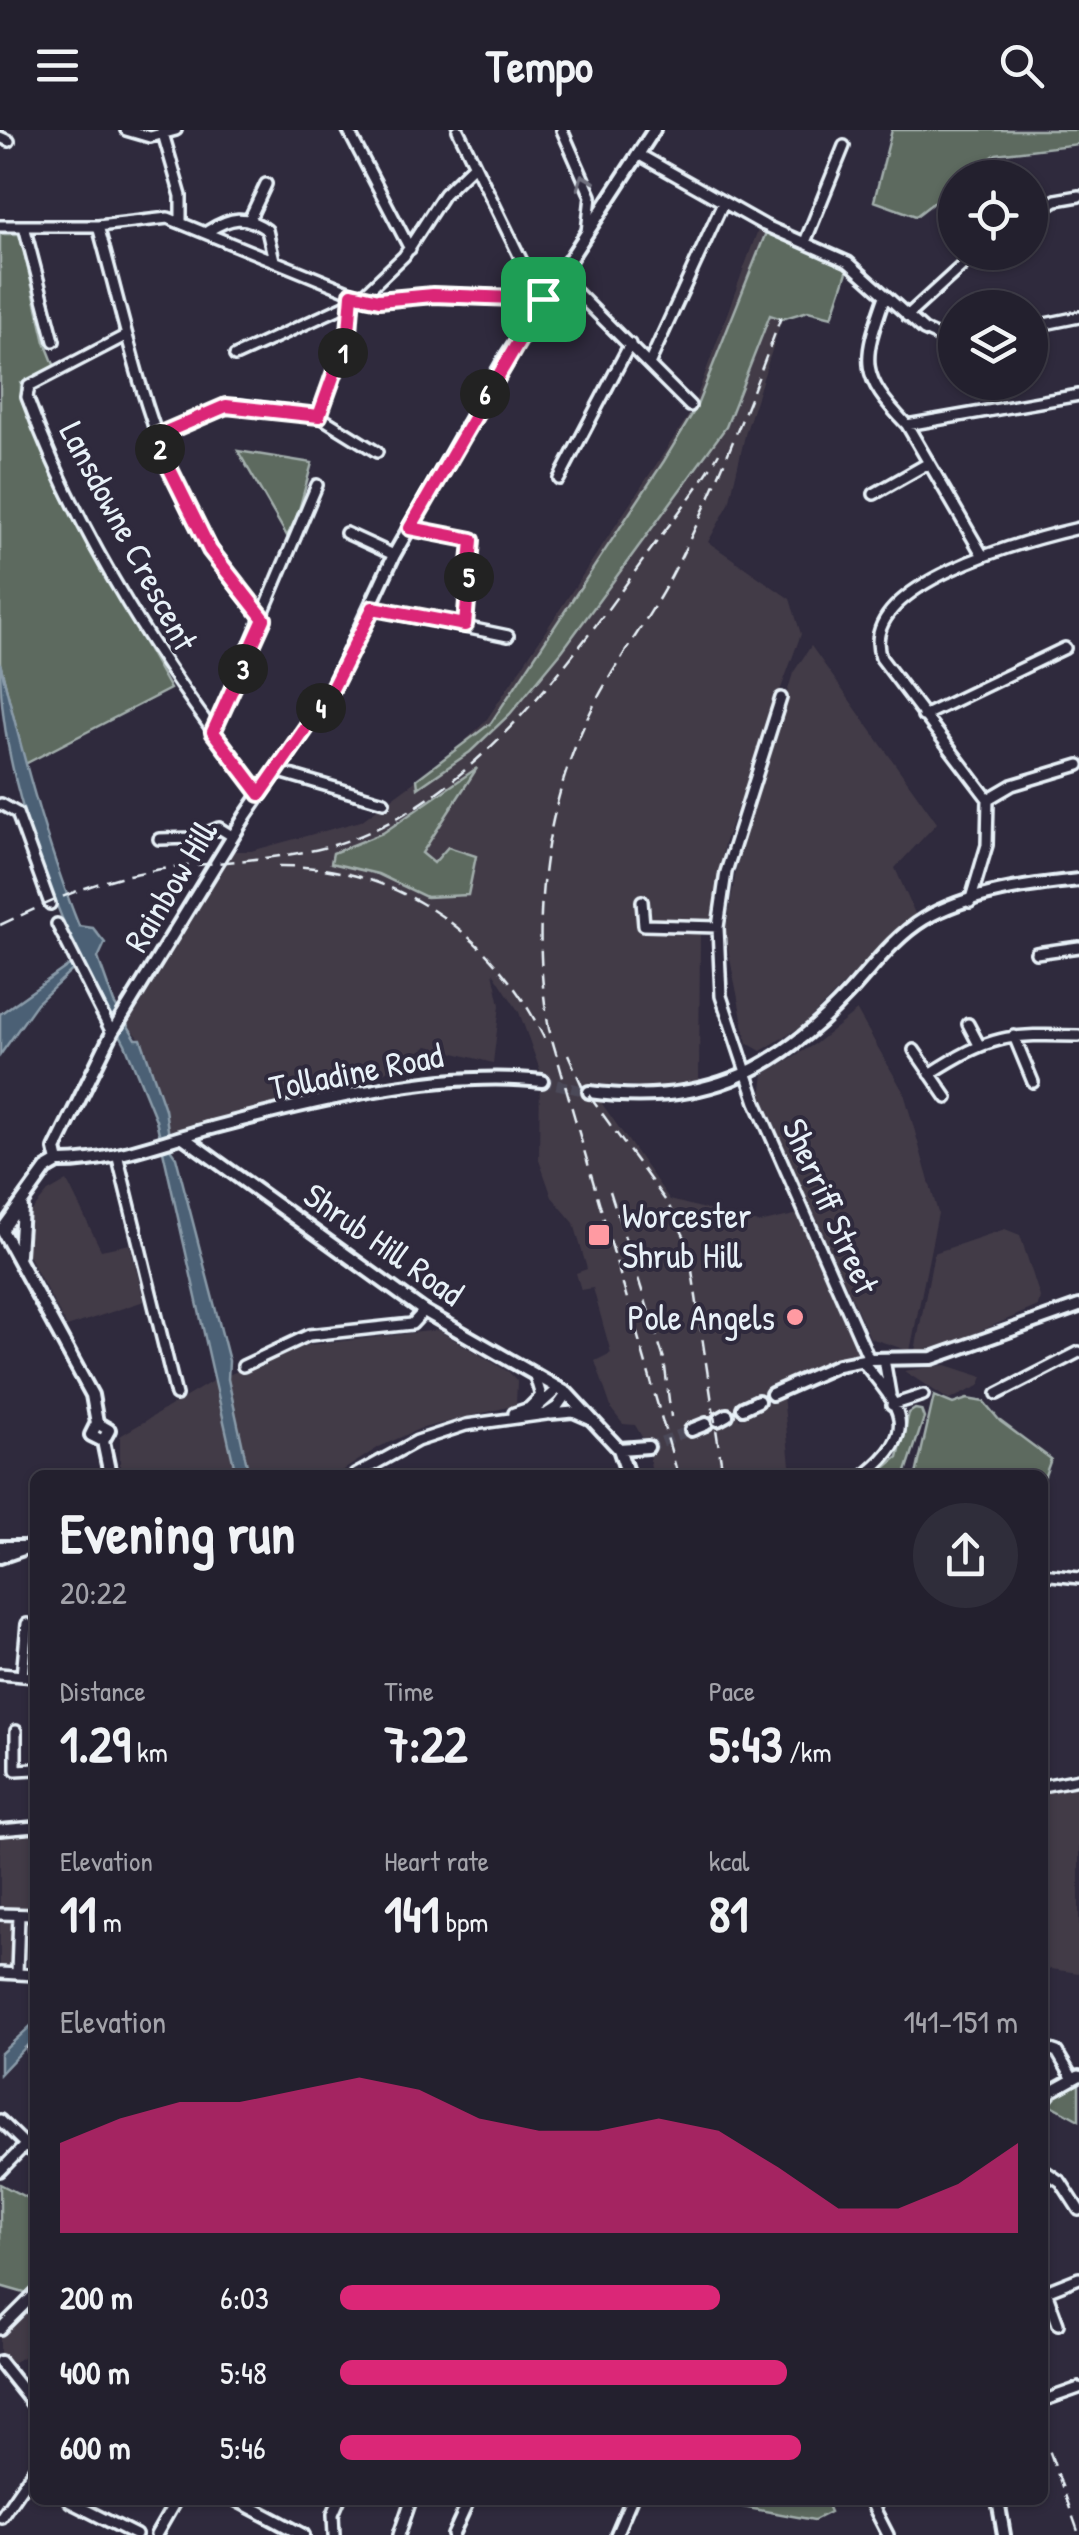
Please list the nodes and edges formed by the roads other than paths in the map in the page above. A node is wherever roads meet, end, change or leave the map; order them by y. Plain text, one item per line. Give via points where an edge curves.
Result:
1 (126, 130) edge
2 (176, 130) edge
3 (348, 130) edge
4 (458, 130) edge
5 (562, 130) edge
6 (654, 130) edge
7 (163, 133) edge
8 (844, 146) dead end
9 (638, 154) junction
10 (474, 165) junction
11 (266, 184) dead end
12 (1079, 196) edge
13 (723, 203) junction
14 (1048, 205) edge
15 (250, 218) junction
16 (180, 220) junction
17 (0, 226) edge
18 (24, 226) junction
19 (98, 226) junction
20 (208, 231) junction
21 (586, 234) junction
22 (805, 242) junction
23 (410, 249) junction
24 (274, 260) junction
25 (957, 270) edge
26 (560, 276) junction
27 (545, 296) junction
28 (354, 298) junction
29 (884, 299) junction
30 (906, 316) junction
31 (1079, 317) edge
32 (1048, 323) edge
33 (124, 336) junction
34 (938, 336) edge
35 (54, 340) dead end
36 (630, 344) junction
37 (235, 356) dead end
38 (650, 362) junction
39 (1079, 395) edge
40 (690, 406) dead end
41 (319, 416) junction
42 (907, 425) junction
43 (154, 437) junction
44 (378, 452) dead end
45 (927, 464) junction
46 (559, 479) dead end
47 (317, 485) dead end
48 (874, 494) dead end
49 (410, 528) junction
50 (1079, 528) edge
51 (346, 533) dead end
52 (394, 554) junction
53 (982, 556) junction
54 (373, 608) junction
55 (264, 619) junction
56 (465, 625) junction
57 (508, 636) dead end
58 (1065, 648) dead end
59 (781, 698) dead end
60 (923, 716) junction
61 (213, 732) junction
62 (1079, 765) edge
63 (276, 771) junction
64 (260, 794) junction
65 (988, 798) junction
66 (384, 802) dead end
67 (0, 804) edge
68 (232, 836) junction
69 (159, 839) dead end
70 (1079, 880) edge
71 (642, 901) dead end
72 (970, 902) junction
73 (50, 904) dead end
74 (57, 924) dead end
75 (718, 927) junction
76 (1079, 947) edge
77 (1036, 953) dead end
78 (968, 1024) dead end
79 (113, 1031) junction
80 (1014, 1036) junction
81 (1079, 1036) edge
82 (978, 1044) junction
83 (914, 1050) dead end
84 (746, 1074) junction
85 (930, 1074) junction
86 (542, 1081) tunnel mouth
87 (1033, 1082) dead end
88 (589, 1092) tunnel mouth
89 (946, 1098) dead end
90 (180, 1138) junction
91 (117, 1154) junction
92 (58, 1162) junction
93 (26, 1197) junction
94 (1, 1232) edge
95 (20, 1261) junction
96 (1079, 1306) edge
97 (424, 1311) junction
98 (1079, 1352) edge
99 (884, 1358) junction
100 (866, 1360) junction
101 (243, 1366) dead end
102 (531, 1370) junction
103 (563, 1390) junction
104 (772, 1394) dead end
105 (997, 1394) dead end
106 (176, 1395) dead end
107 (923, 1395) dead end
108 (758, 1401) dead end
109 (891, 1403) junction
110 (743, 1408) dead end
111 (546, 1414) junction
112 (519, 1417) junction
113 (488, 1422) junction
114 (597, 1422) junction
115 (706, 1424) dead end
116 (691, 1430) tunnel mouth
117 (648, 1447) tunnel mouth
118 (619, 1450) junction
119 (374, 1462) junction
120 (109, 1470) edge
121 (362, 1470) edge
122 (377, 1470) edge
123 (626, 1470) edge
124 (869, 1470) edge
125 (30, 1546) edge
126 (0, 1547) edge
127 (30, 1547) edge
128 (0, 1557) edge
129 (1048, 1575) edge
130 (1079, 1578) edge
131 (26, 1624) dead end
132 (0, 1674) edge
133 (22, 1676) junction
134 (30, 1677) edge
135 (16, 1731) dead end
136 (30, 1769) edge
137 (1079, 1779) edge
138 (1048, 1785) edge
139 (30, 1828) edge
140 (0, 1830) edge
141 (0, 1914) edge
142 (19, 1915) junction
143 (30, 1915) edge
144 (0, 1973) edge
145 (17, 1973) junction
146 (30, 1974) edge
147 (1048, 2050) edge
148 (1076, 2078) edge
149 (1048, 2096) edge
150 (0, 2120) edge
151 (30, 2140) edge
152 (25, 2145) junction
153 (30, 2150) edge
154 (0, 2171) edge
155 (1048, 2173) edge
156 (1079, 2210) edge
157 (1079, 2278) edge
158 (1048, 2289) edge
159 (1048, 2296) edge
160 (30, 2299) edge
161 (1058, 2324) dead end
162 (0, 2329) edge
163 (2, 2365) edge
164 (1079, 2388) edge
165 (30, 2399) edge
166 (1048, 2399) edge
167 (30, 2475) edge
168 (173, 2505) edge
169 (246, 2505) edge
170 (337, 2505) edge
171 (409, 2505) edge
172 (467, 2505) edge
173 (629, 2505) edge
174 (873, 2505) edge
175 (999, 2505) edge
176 (75, 2507) edge
177 (0, 2518) edge
178 (136, 2535) edge
179 (156, 2535) edge
180 (303, 2535) edge
181 (334, 2535) edge
182 (399, 2535) edge
183 (453, 2535) edge
184 (616, 2535) edge
185 (888, 2535) edge
186 (1004, 2535) edge

1 - 7 street
2 - 7 street
3 - 23 street
4 - 10 street
21 -> 5 street via 591,196
6 - 9 main road, Rainbow Hill
7 - 16 street
8 - 22 street
9 - 13 street
9 - 21 main road, Rainbow Hill
10 - 23 street via 444,194
10 - 27 street
11 - 15 street
12 - 14 street
13 - 22 street
13 - 38 street
15 - 20 street via 228,219
15 - 24 street via 267,230
16 - 19 street
16 - 20 street
17 - 18 street
18 - 19 street
18 - 35 street
19 - 33 street
20 - 24 street
21 - 26 main road, Rainbow Hill
22 - 29 street via 848,262
23 - 28 street
24 - 28 street
25 - 30 street
26 - 27 main road, Rainbow Hill
26 - 36 street
27 - 28 street
27 - 49 main road, Rainbow Hill
28 - 37 street
28 - 41 street
29 - 30 street
29 - 42 street via 866,362 878,394
30 - 34 street
31 - 32 street
33 - 43 street
33 - 61 street, Lansdowne Crescent via 29,386 26,397 130,609
36 - 38 street
36 - 46 street
38 - 40 street
39 - 42 street
41 - 43 street via 226,406
41 - 44 street
42 - 45 street
43 - 55 street via 210,550
45 - 48 street
45 - 53 street
47 - 55 street
49 - 52 main road, Rainbow Hill
49 - 56 street via 472,540
50 - 53 street
51 - 52 street
52 - 54 main road, Rainbow Hill
53 - 60 street via 898,601 882,618 875,642 881,658
54 - 56 street
54 - 63 main road, Rainbow Hill via 329,695
55 - 61 street
56 - 57 street
58 - 60 street
59 - 75 street, Sherriff Street via 731,851
60 - 65 street
61 - 64 street, Lansdowne Crescent
62 - 65 street
63 - 64 main road, Rainbow Hill
63 - 66 street
64 - 68 main road, Rainbow Hill
65 - 72 street via 984,860
67 - 73 street via 17,814
68 - 69 street via 219,828 195,838
68 - 79 main road, Rainbow Hill
70 - 72 main road
71 - 75 street via 644,925
72 - 84 main road via 906,931 819,1025
74 - 79 street
75 - 84 street, Sherriff Street via 721,996
76 - 77 street
78 - 82 street
79 - 92 main road, Rainbow Hill via 55,1148
80 - 81 street
80 - 82 street
80 - 87 street
82 - 85 street
83 - 85 street
84 - 88 main road via 655,1098
84 - 100 street, Sherriff Street
85 - 89 street
86 - 90 main road, Tolladine Road via 452,1078
90 - 91 main road, Tolladine Road
90 - 97 main road, Shrub Hill Road
91 - 92 main road, Tolladine Road
91 - 106 street
92 - 93 main road
93 - 94 main road
93 - 95 main road via 17,1230
94 - 95 main road
95 - 120 main road via 92,1395 97,1423 110,1430 104,1440
96 - 99 main road via 949,1354
97 - 101 street via 412,1324 309,1335
97 - 102 main road, Shrub Hill Road
98 - 105 street
99 - 100 main road
99 - 109 street
100 - 104 main road
100 - 109 street, Sherriff Street
102 - 103 main road, Shrub Hill Road
102 - 113 street via 541,1386 537,1401
103 - 111 street via 558,1407
103 - 112 street
103 - 114 main road, Shrub Hill Road
107 - 109 street
108 - 110 main road
109 - 124 street via 900,1424 898,1443
111 - 112 street
111 - 114 street via 573,1412
112 - 113 street
113 - 119 street via 417,1441
114 - 118 main road, Shrub Hill Road
115 - 116 main road
117 - 118 main road
118 - 123 main road, Shrub Hill Road
119 - 121 street
119 - 122 street
125 - 126 main road
127 - 128 main road
129 - 130 street
131 - 133 street
132 - 133 street
133 - 134 street
135 - 136 street via 16,1770
137 - 138 street
139 - 140 street
141 - 142 street
142 - 143 street
142 - 145 street
144 - 145 street
145 - 146 street
147 - 148 street
148 - 149 street
150 - 152 street
151 - 152 street
152 - 153 street
152 - 154 street
155 - 156 street
157 - 158 street
159 - 161 street
160 - 162 street
163 - 165 main road
164 - 166 street
167 - 177 street
168 - 179 street
169 - 180 main road
170 - 181 street
171 - 182 street
172 - 183 street
173 - 184 street
174 - 185 street
175 - 186 main road
176 - 178 street

